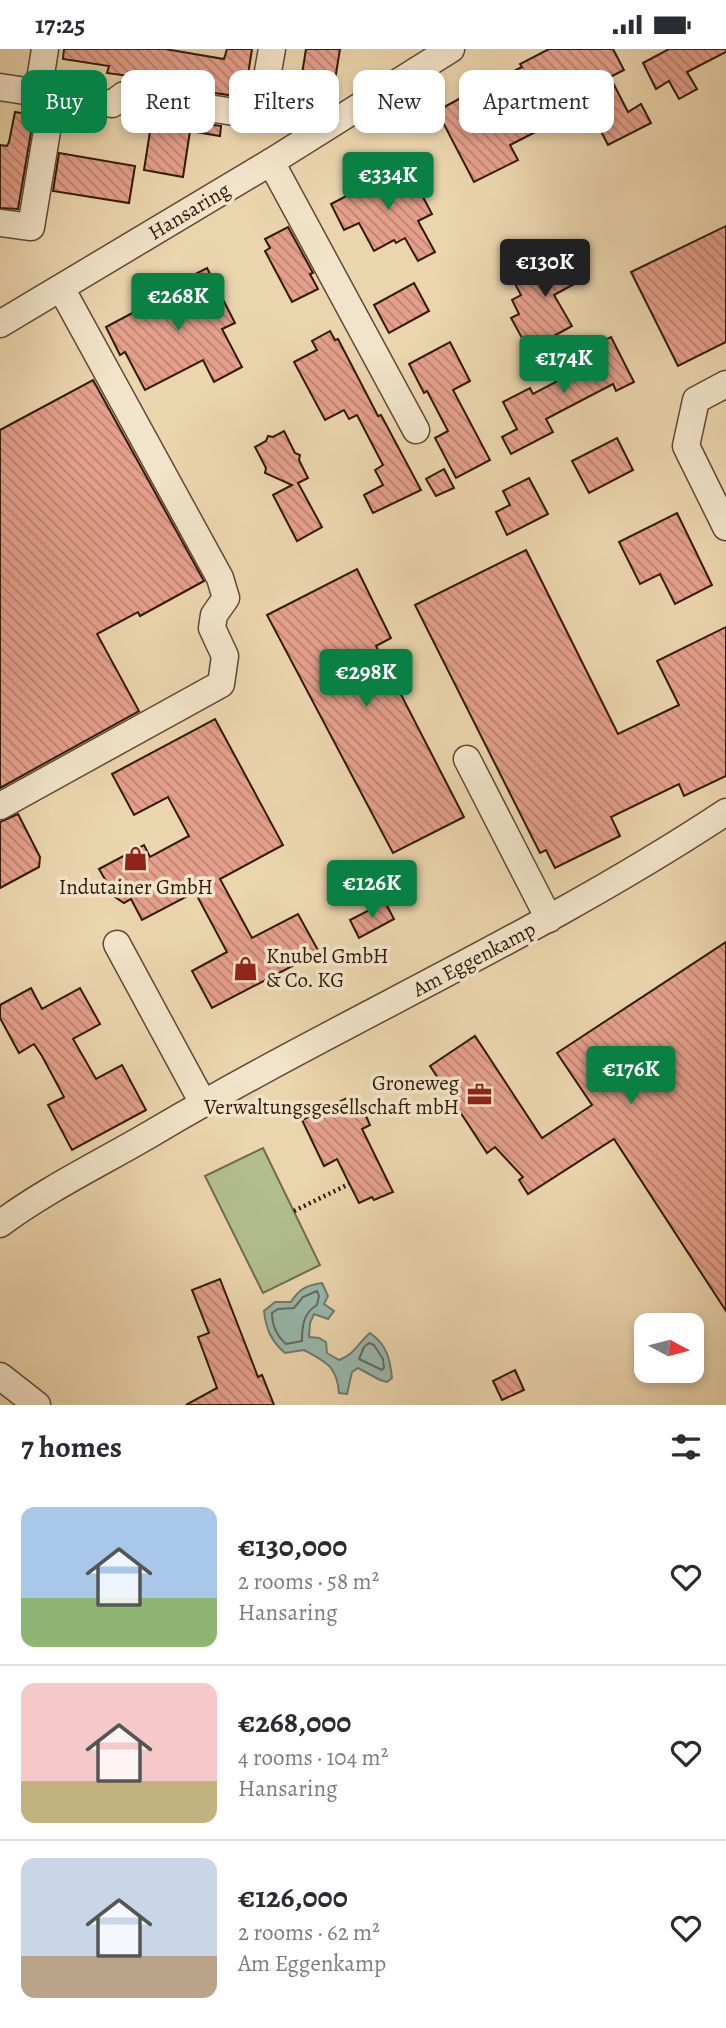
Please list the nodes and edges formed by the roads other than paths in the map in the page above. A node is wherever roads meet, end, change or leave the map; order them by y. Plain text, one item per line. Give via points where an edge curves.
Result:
1 (45, 49) edge
2 (272, 49) edge
3 (451, 49) edge
4 (45, 70) edge
5 (0, 86) edge
6 (21, 90) edge
7 (107, 103) edge
8 (41, 133) edge
9 (271, 162) junction
10 (0, 223) edge
11 (61, 288) junction
12 (0, 324) edge
13 (726, 384) edge
14 (416, 430) dead end
15 (726, 527) edge
16 (467, 759) dead end
17 (0, 806) edge
18 (726, 812) edge
19 (549, 919) junction
20 (117, 944) dead end
21 (204, 1103) junction
22 (0, 1224) edge
23 (0, 1376) edge
24 (37, 1405) edge

1 - 4 street
2 - 7 street via 260,116 124,95
3 - 9 street, Hansaring
5 - 6 street
8 - 10 street via 31,227
9 - 11 street, Hansaring
9 - 14 street
11 - 12 street, Hansaring
11 - 17 street via 220,578 226,598 214,615 212,628 226,656 221,684
13 - 15 street via 696,400 686,446
16 - 19 street
18 - 19 street, Am Eggenkamp
19 - 21 street, Am Eggenkamp
20 - 21 street
21 - 22 street, Am Eggenkamp
23 - 24 street

